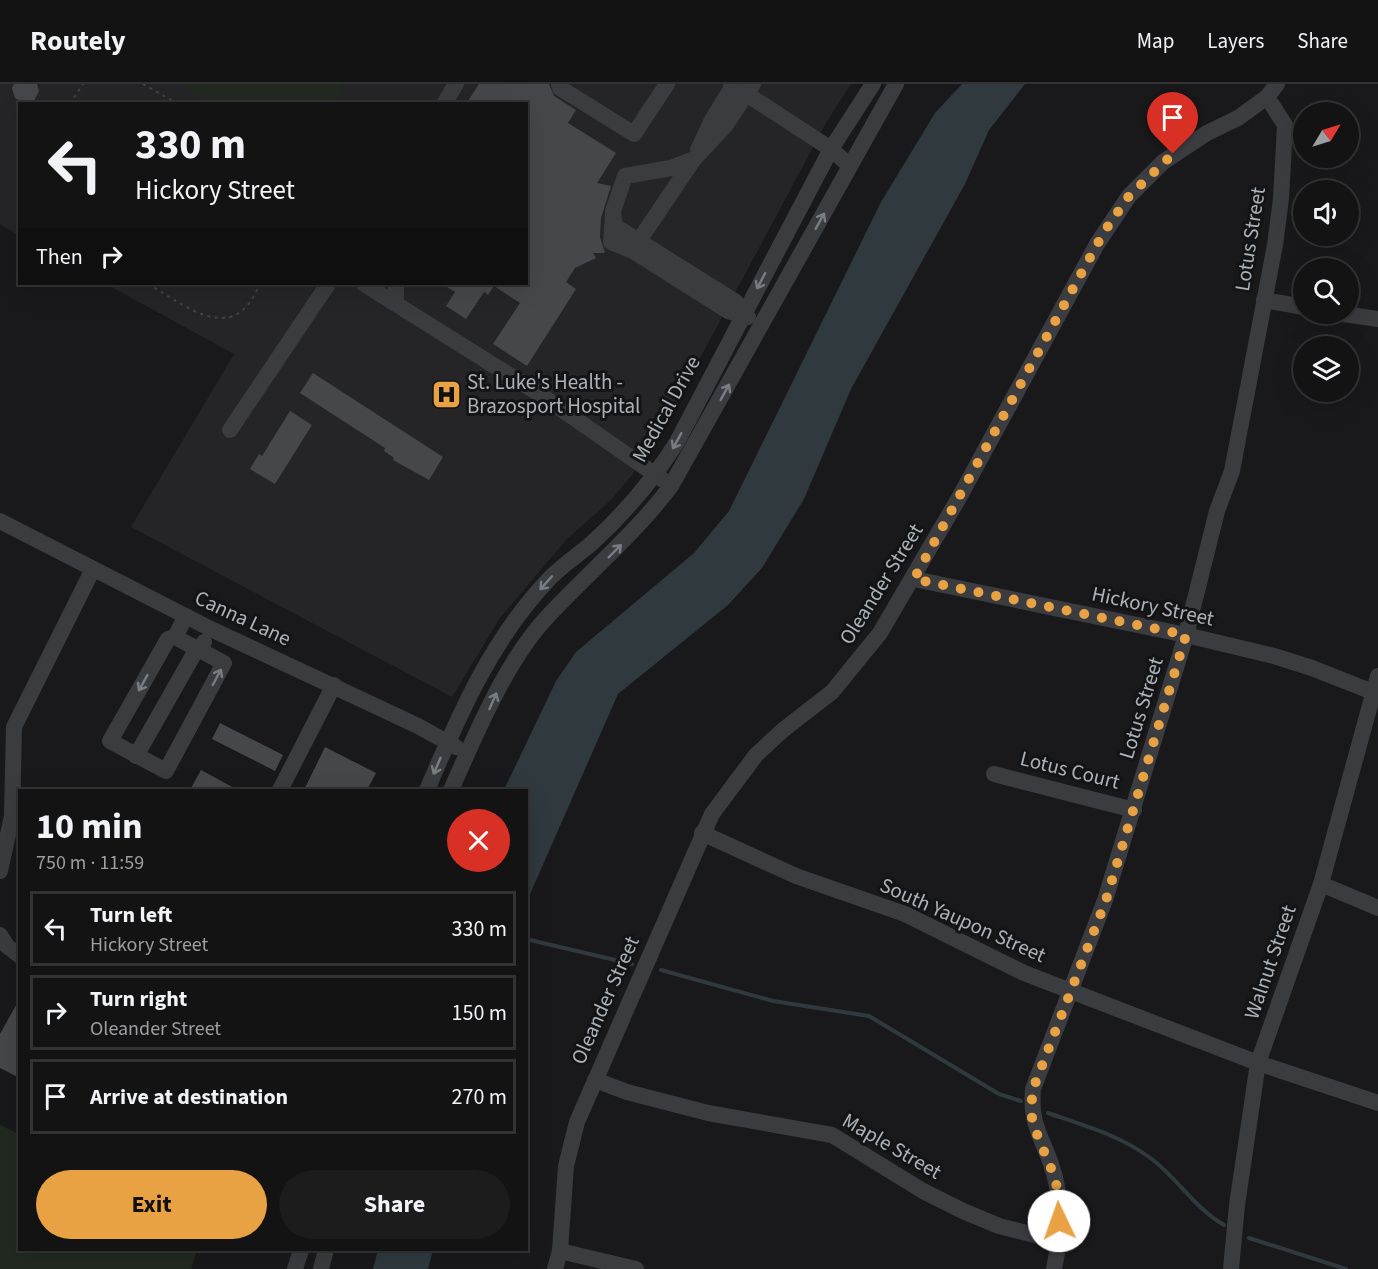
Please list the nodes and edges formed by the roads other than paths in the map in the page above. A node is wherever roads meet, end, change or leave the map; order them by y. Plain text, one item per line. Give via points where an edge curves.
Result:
1 (456, 84) edge
2 (559, 84) edge
3 (667, 84) edge
4 (873, 84) edge
5 (896, 84) edge
6 (740, 86) edge
7 (1272, 90) edge
8 (445, 102) edge
9 (831, 149) junction
10 (694, 159) junction
11 (850, 166) junction
12 (637, 245) junction
13 (327, 285) edge
14 (366, 285) edge
15 (396, 285) edge
16 (1264, 300) junction
17 (396, 303) junction
18 (1293, 305) edge
19 (743, 314) junction
20 (1359, 317) edge
21 (1378, 320) edge
22 (762, 326) junction
23 (230, 430) dead end
24 (656, 476) junction
25 (671, 486) junction
26 (0, 521) edge
27 (93, 569) junction
28 (914, 579) junction
29 (186, 616) junction
30 (211, 628) junction
31 (1186, 635) junction
32 (175, 637) junction
33 (200, 650) junction
34 (1378, 676) edge
35 (334, 685) junction
36 (1376, 693) edge
37 (447, 742) junction
38 (467, 754) junction
39 (136, 756) junction
40 (994, 774) dead end
41 (281, 789) edge
42 (427, 789) edge
43 (451, 789) edge
44 (1134, 810) junction
45 (702, 833) junction
46 (0, 871) edge
47 (1322, 884) junction
48 (1378, 908) edge
49 (0, 935) edge
50 (18, 954) edge
51 (1070, 989) junction
52 (1258, 1064) junction
53 (595, 1080) junction
54 (1378, 1103) edge
55 (1058, 1241) junction
56 (301, 1251) edge
57 (326, 1251) edge
58 (560, 1251) junction
59 (295, 1269) edge
60 (321, 1269) edge
61 (555, 1269) edge
62 (636, 1269) edge
63 (1054, 1269) edge
64 (1231, 1269) edge

1 - 8 street
2 - 3 street via 634,134
4 - 9 street, Medical Drive
5 - 11 street, Medical Drive
6 - 9 street
6 - 10 street via 725,126
7 - 16 street, Lotus Street via 1285,125 1281,199
7 - 28 street, Oleander Street via 1238,118 1163,162 1129,196 1097,244
9 - 11 street
9 -> 19 street, Medical Drive
10 - 12 street
10 - 12 street via 671,168 626,176 613,212 611,242
22 -> 11 street, Medical Drive
12 - 19 street via 728,311
13 - 23 street
14 - 17 street
15 - 17 street
16 - 18 street
16 - 31 street, Lotus Street via 1232,471 1217,511
17 - 24 street via 579,420
19 - 22 street
19 -> 24 street, Medical Drive
20 - 21 street
25 -> 22 street, Medical Drive
24 - 25 street
24 -> 37 street, Medical Drive via 601,534 550,578 522,611 481,673
38 -> 25 street, Medical Drive via 501,684 537,630 628,538
26 - 27 street, Canna Lane
27 - 29 street, Canna Lane
27 - 46 street via 14,727 12,816
28 - 31 street, Hickory Street
28 - 45 street, Oleander Street via 853,669 832,692 756,755
29 - 30 street, Canna Lane
29 - 32 street
30 - 33 street
30 - 35 street, Canna Lane
31 - 36 street, Hickory Street via 1303,665
31 - 44 street, Lotus Street
32 - 33 street
32 -> 39 street via 168,639 110,741
33 - 39 street via 195,652
39 -> 33 street via 166,771 224,663
34 - 36 street, Walnut Street
35 - 37 street, Canna Lane
35 - 41 street
36 - 47 street, Walnut Street
37 - 38 street, Canna Lane
37 -> 42 street, Medical Drive
38 - 43 street, Medical Drive
40 - 44 street, Lotus Court
44 - 51 street, Lotus Street via 1106,900
45 - 51 street, South Yaupon Street via 796,876 905,914 1024,973
45 - 53 street, Oleander Street
47 - 48 street
47 - 52 street, Walnut Street
49 - 50 street
51 - 52 street, South Yaupon Street
51 - 55 street, Lotus Street via 1032,1099 1032,1120 1052,1165 1060,1202
52 - 54 street, South Yaupon Street
52 - 64 street, Walnut Street
53 - 55 street, Maple Street via 708,1113 832,1135 963,1211 999,1226
53 - 58 street, Oleander Street via 577,1122 566,1166
55 - 63 street, Lotus Street
56 - 59 street
57 - 60 street
58 - 61 street, Oleander Street
58 - 62 street

